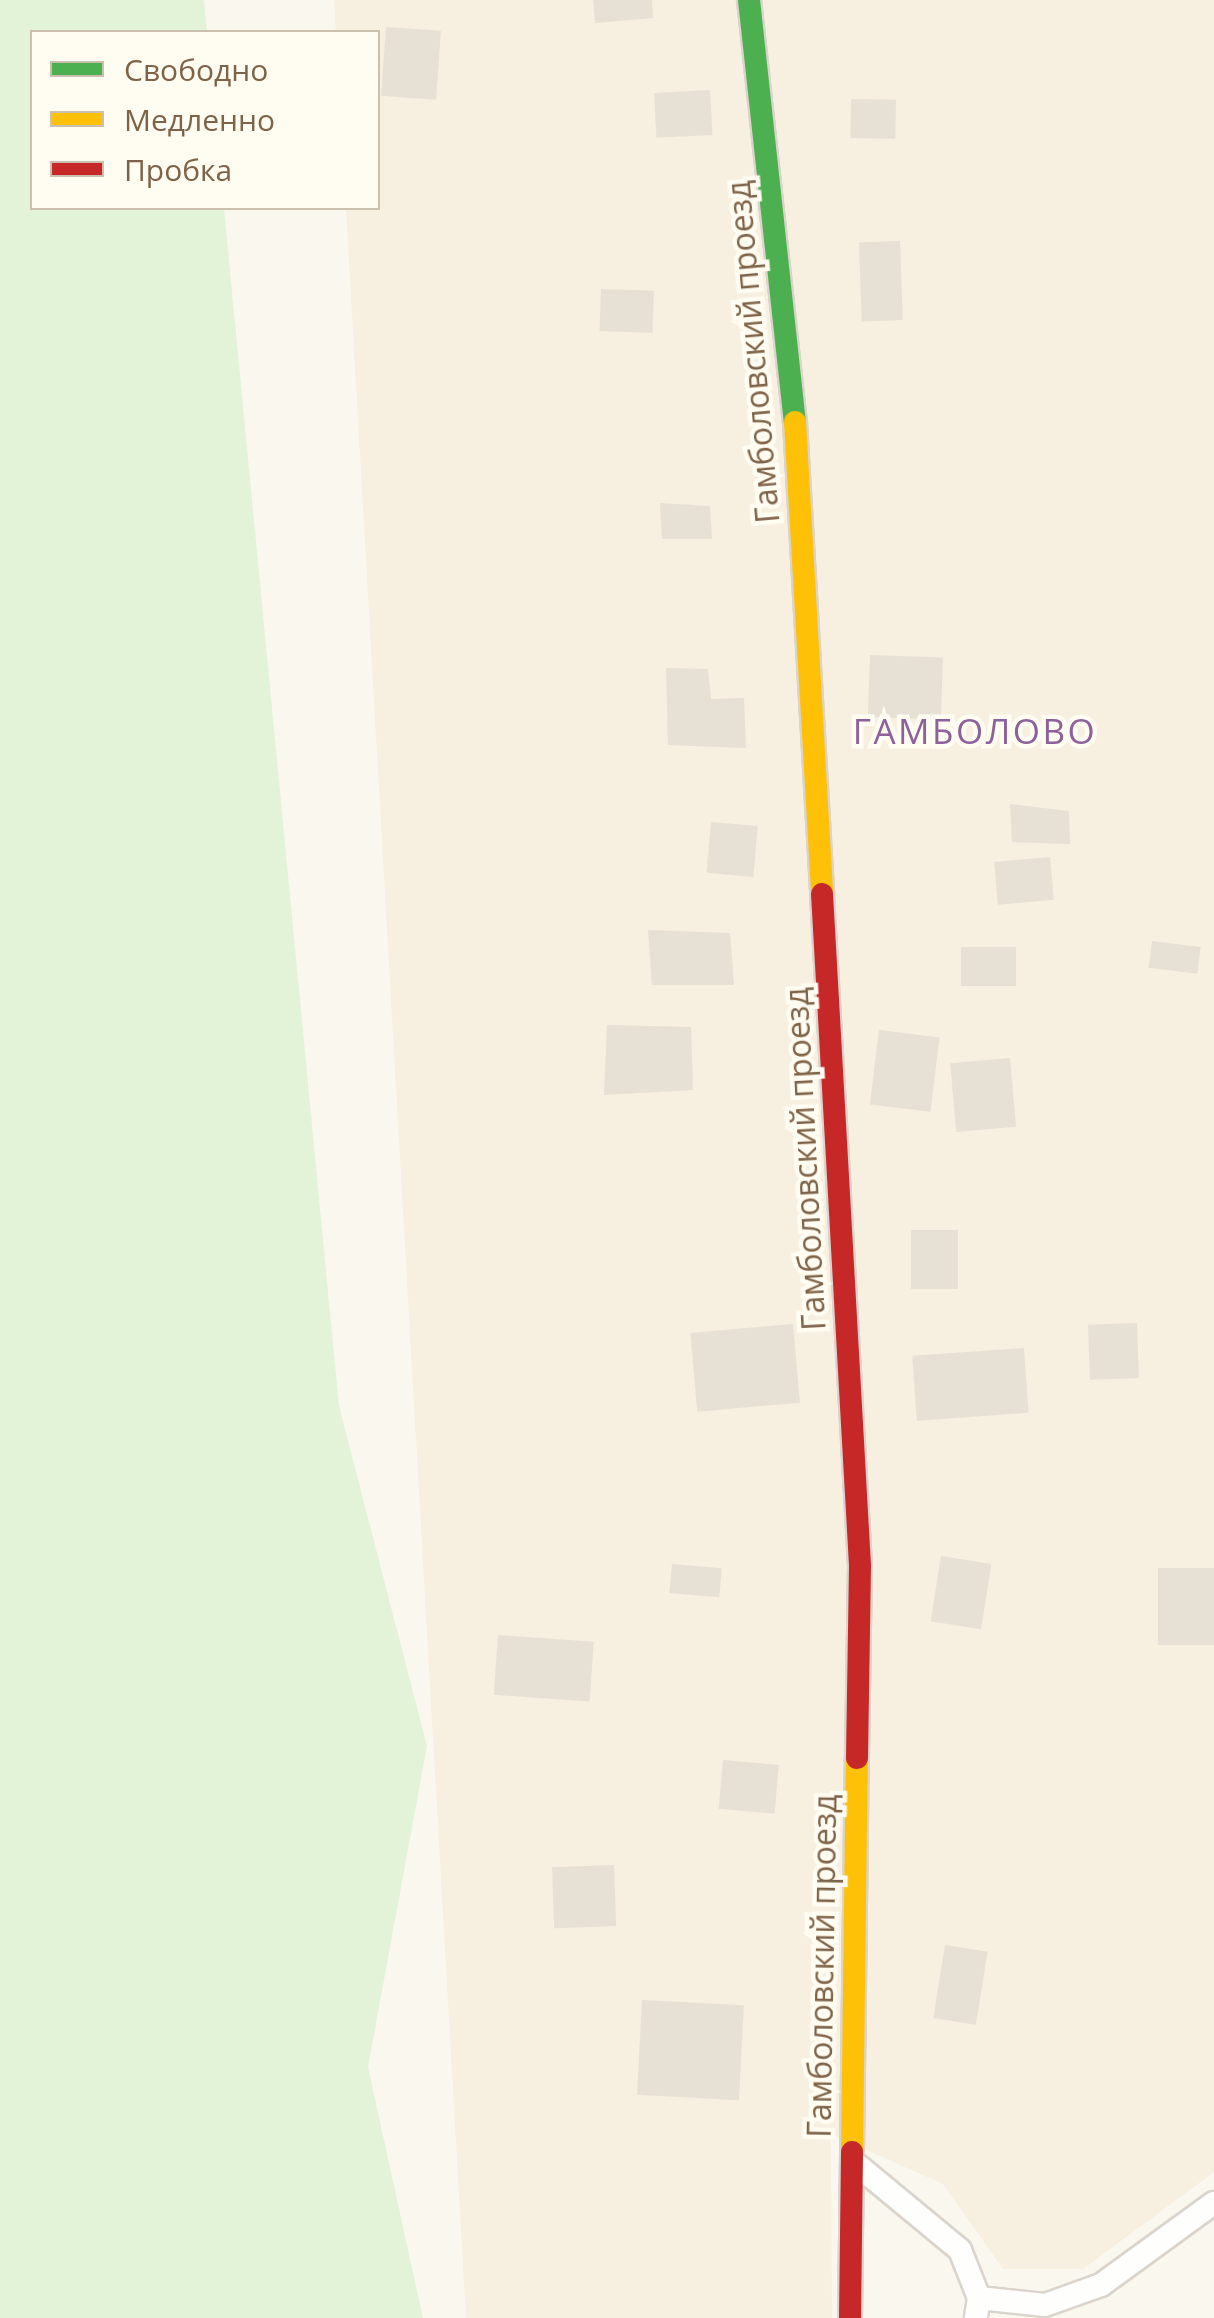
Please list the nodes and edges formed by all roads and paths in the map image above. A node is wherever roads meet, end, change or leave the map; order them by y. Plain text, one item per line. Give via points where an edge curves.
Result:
1 (749, 0) edge
2 (852, 2160) junction
3 (1214, 2204) edge
4 (977, 2308) edge
5 (850, 2318) edge

1 - 2 street, Гамболовский проезд via 790,317 860,1566
2 - 4 lane via 960,2250
2 - 5 street, Гамболовский проезд
3 - 4 lane via 1101,2285 1044,2305

